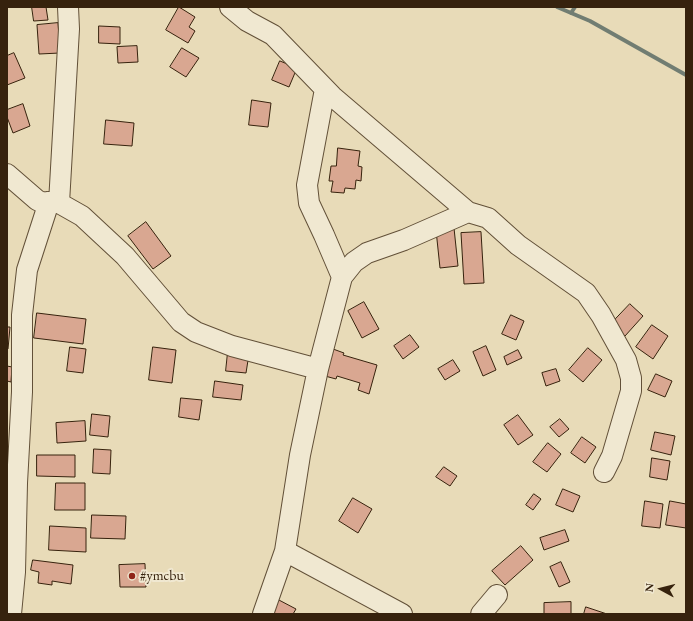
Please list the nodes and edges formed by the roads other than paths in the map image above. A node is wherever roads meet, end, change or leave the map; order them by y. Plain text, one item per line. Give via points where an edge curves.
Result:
1 (68, 7) edge
2 (230, 7) edge
3 (325, 89) junction
4 (7, 174) edge
5 (54, 203) junction
6 (468, 212) junction
7 (342, 277) junction
8 (318, 370) junction
9 (604, 472) dead end
10 (285, 551) junction
11 (497, 595) dead end
12 (10, 614) edge
13 (263, 614) edge
14 (402, 614) edge
15 (481, 614) edge

1 - 5 street via 69,29
2 - 3 street via 247,21 273,36
3 - 6 street
3 - 7 street via 307,185 309,203
4 - 5 street via 37,200
5 - 8 street via 82,216 126,256 181,322 196,332 232,346
5 - 12 street via 26,270 22,315 22,392 15,572
6 - 7 street via 404,240 366,253 354,262
6 - 9 street via 488,218 512,240 586,293 601,314 626,360 631,378 631,391 612,456
7 - 8 street
8 - 10 street via 300,455
10 - 13 street
10 - 14 street
11 - 15 street

